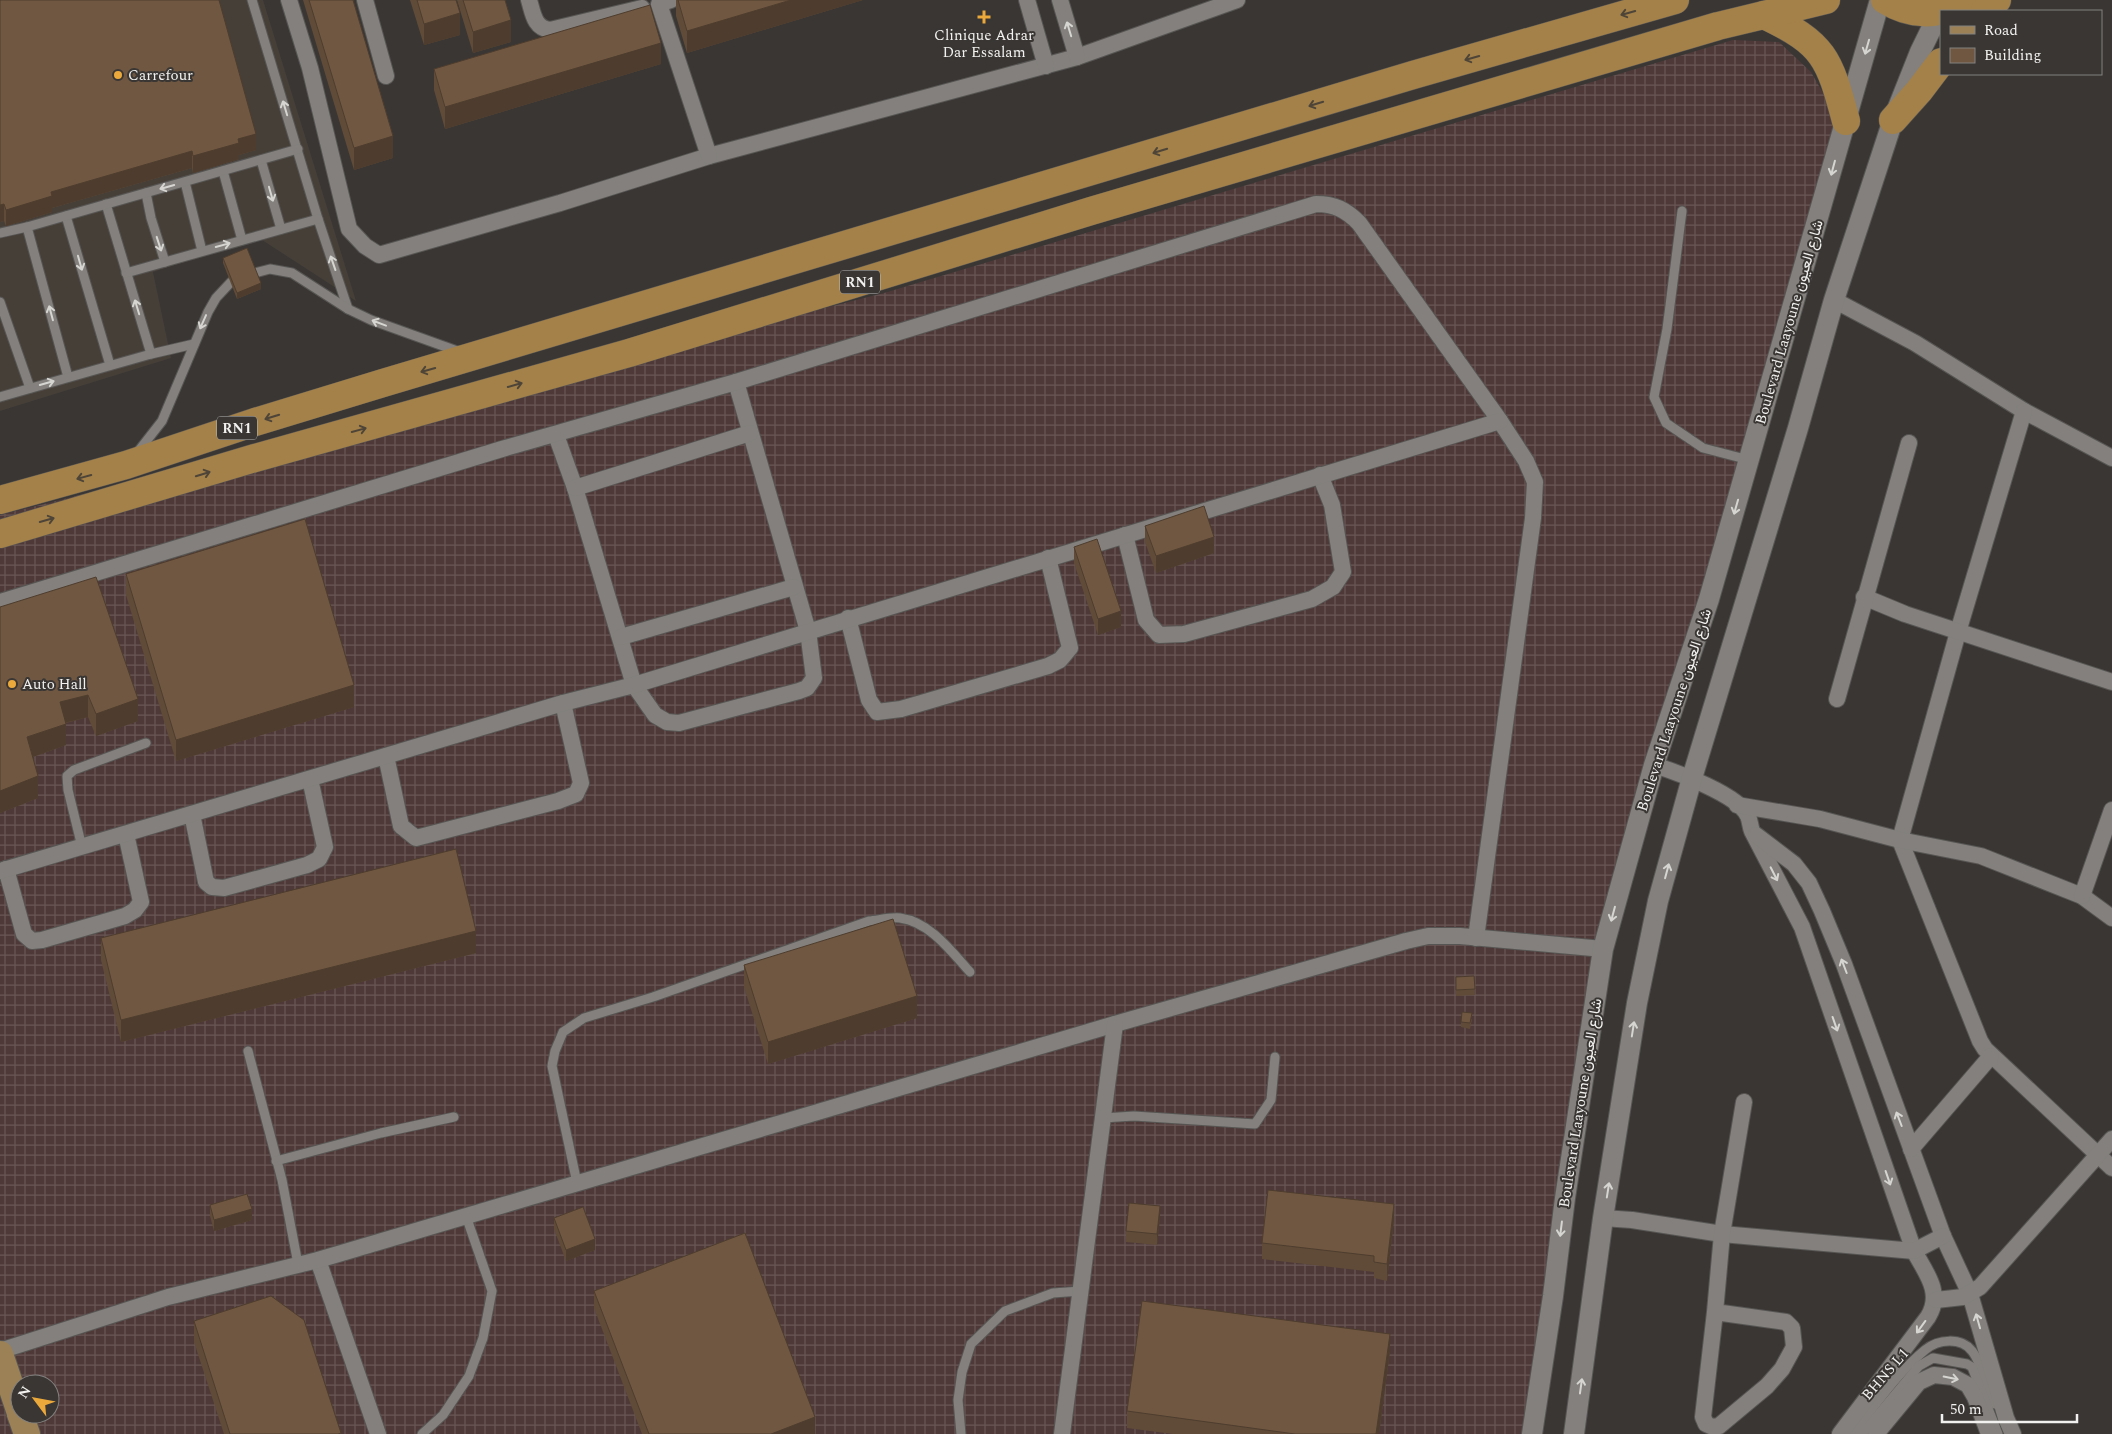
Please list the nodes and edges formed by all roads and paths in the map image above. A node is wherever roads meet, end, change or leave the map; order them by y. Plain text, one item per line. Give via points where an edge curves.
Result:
1 (252, 0) edge
2 (289, 0) edge
3 (365, 0) edge
4 (530, 0) edge
5 (1027, 0) edge
6 (1060, 0) edge
7 (1237, 0) edge
8 (1675, 0) edge
9 (1826, 0) edge
10 (1880, 0) edge
11 (1885, 0) edge
12 (1997, 0) edge
13 (665, 2) edge
14 (1951, 6) edge
15 (1986, 10) edge
16 (1764, 15) junction
17 (1940, 22) edge
18 (1077, 57) junction
19 (1940, 63) edge
20 (1046, 66) junction
21 (386, 76) dead end
22 (1893, 120) junction
23 (1846, 121) junction
24 (298, 149) junction
25 (709, 156) junction
26 (261, 160) junction
27 (222, 171) junction
28 (184, 182) junction
29 (146, 193) junction
30 (106, 204) junction
31 (1682, 211) dead end
32 (66, 216) junction
33 (318, 219) junction
34 (27, 227) junction
35 (281, 229) junction
36 (0, 233) edge
37 (242, 240) junction
38 (202, 251) junction
39 (165, 262) junction
40 (126, 272) junction
41 (255, 273) edge
42 (231, 282) edge
43 (1834, 300) junction
44 (0, 302) edge
45 (348, 309) junction
46 (194, 344) junction
47 (151, 354) junction
48 (475, 357) junction
49 (110, 365) junction
50 (68, 377) junction
51 (736, 382) junction
52 (30, 388) junction
53 (0, 397) edge
54 (2024, 411) junction
55 (1500, 421) junction
56 (750, 433) junction
57 (556, 435) junction
58 (1909, 443) dead end
59 (2112, 458) edge
60 (1749, 460) junction
61 (126, 465) junction
62 (1320, 476) junction
63 (575, 488) junction
64 (0, 500) edge
65 (0, 534) edge
66 (1124, 535) junction
67 (1048, 558) junction
68 (794, 587) junction
69 (1864, 597) junction
70 (0, 602) edge
71 (848, 618) junction
72 (808, 631) junction
73 (1958, 632) junction
74 (621, 637) junction
75 (2112, 682) edge
76 (634, 684) junction
77 (1837, 698) dead end
78 (563, 703) junction
79 (146, 743) dead end
80 (386, 756) junction
81 (1654, 765) junction
82 (1692, 778) junction
83 (310, 779) junction
84 (1737, 805) junction
85 (2112, 810) edge
86 (192, 814) junction
87 (1752, 831) junction
88 (126, 834) junction
89 (1900, 840) junction
90 (82, 847) junction
91 (3, 870) edge
92 (2082, 896) junction
93 (2112, 918) edge
94 (1476, 938) junction
95 (1603, 949) junction
96 (970, 972) dead end
97 (1115, 1024) junction
98 (248, 1051) dead end
99 (1991, 1056) junction
100 (1275, 1057) dead end
101 (1744, 1102) dead end
102 (454, 1117) dead end
103 (1103, 1118) junction
104 (2112, 1139) edge
105 (1911, 1149) junction
106 (2097, 1155) junction
107 (276, 1160) junction
108 (2112, 1168) edge
109 (576, 1183) junction
110 (466, 1216) junction
111 (1603, 1218) junction
112 (1722, 1234) junction
113 (1944, 1236) junction
114 (1914, 1251) junction
115 (318, 1260) junction
116 (298, 1264) junction
117 (1081, 1291) junction
118 (1970, 1294) junction
119 (1936, 1300) junction
120 (1715, 1312) junction
121 (0, 1353) edge
122 (10, 1383) edge
123 (378, 1434) edge
124 (422, 1434) edge
125 (961, 1434) edge
126 (1062, 1434) edge
127 (1532, 1434) edge
128 (1574, 1434) edge
129 (1840, 1434) edge
130 (1852, 1434) edge
131 (1862, 1434) edge
132 (1876, 1434) edge
133 (1989, 1434) edge
134 (1998, 1434) edge
135 (2006, 1434) edge
136 (2013, 1434) edge

24 -> 1 lane
2 - 25 street via 310,68 349,228 379,256
3 - 21 street
4 - 13 street via 536,23 550,30
5 - 20 street
18 -> 6 street
7 - 18 street
8 -> 48 highway, RN1 via 1413,75
9 - 16 highway, RN1
10 -> 23 street, Boulevard Laayoune شارع العيون
11 - 14 highway via 1919,13
12 - 15 highway
13 - 25 street
16 - 23 highway via 1789,28 1822,54 1829,66
65 -> 16 highway, RN1 via 254,458 630,353 1100,209
17 - 22 street via 1920,52
18 - 20 street
19 - 22 highway
20 - 25 street
22 - 43 street
23 -> 60 street, Boulevard Laayoune شارع العيون
24 - 26 lane
24 - 33 lane
26 - 27 lane
26 -> 35 lane
27 - 28 lane
27 - 37 lane
28 -> 29 lane
28 - 38 lane
29 - 30 lane
29 -> 39 lane
30 - 32 lane
30 - 40 lane
31 - 60 lane via 1667,329 1654,397 1666,423 1702,448
32 - 34 lane
32 -> 49 lane
33 - 35 lane
45 -> 33 lane
34 - 36 lane
50 -> 34 lane
35 - 37 lane
38 -> 37 lane
38 - 39 lane
39 - 40 lane
47 -> 40 lane
41 - 45 lane via 270,270 292,273
42 -> 46 lane via 216,298
43 - 54 street via 1915,343
43 - 82 street
44 - 52 lane
48 -> 45 lane
46 - 47 lane
46 - 61 lane via 162,421
47 - 49 lane
48 -> 61 highway, RN1 via 255,422
49 - 50 lane
52 -> 50 lane
51 - 55 street via 1316,204 1330,204 1349,213 1359,223
51 - 56 street
51 - 57 street
52 - 53 lane
54 - 59 street
54 - 73 street
55 - 62 street
55 - 94 street via 1532,472 1535,495
56 - 63 street
56 - 68 street
57 - 63 street
57 - 70 street
58 - 69 street
60 -> 81 street, Boulevard Laayoune شارع العيون via 1709,599
61 -> 64 highway, RN1
62 - 66 street
62 - 66 street via 1332,505 1343,572 1333,587 1312,599 1184,634 1159,635 1146,620
63 - 74 street
66 - 67 street
67 - 71 street
67 - 71 street via 1070,648 1060,660 1048,666 901,709 877,712 869,700
68 - 72 street
68 - 74 street
69 - 73 street
69 - 77 street
71 - 72 street
72 - 76 street
72 - 76 street via 814,678 808,688 799,691 679,724 667,722 654,714
73 - 75 street
73 - 89 street
74 - 76 street
76 - 78 street
78 - 80 street
78 - 80 street via 581,783 576,794 558,801 416,838 401,826
79 - 90 lane via 74,770 67,776
80 - 83 street
81 - 82 street
81 -> 95 street, Boulevard Laayoune شارع العيون
82 - 84 street
111 -> 82 street via 1644,965
83 - 86 street
83 - 86 street via 324,847 319,859 307,865 224,888 212,887 206,882
84 - 87 street via 1748,814
84 - 89 street via 1820,819
85 - 92 street
86 - 88 street
105 -> 87 street via 1844,964 1809,883 1794,864
87 -> 114 street via 1802,927
88 - 90 street
88 - 91 street via 141,902 125,916 32,940 24,934
89 - 92 street via 1981,856
89 - 99 street via 1980,1042
90 - 91 street
92 - 93 street
94 - 95 street
94 - 97 street via 1442,936 1406,941
95 -> 127 street, Boulevard Laayoune شارع العيون
96 - 109 lane via 946,945 919,923 899,918 869,921 584,1018 563,1032 552,1066
97 - 103 street
97 - 109 street
98 - 107 lane
99 - 105 street
99 - 106 street
100 - 103 lane via 1271,1100 1255,1124 1134,1116
101 - 112 street
102 - 107 lane
103 - 117 street
104 - 106 street
105 - 113 street
106 - 108 street
106 - 118 street via 1980,1287
107 - 116 lane
109 - 110 street
110 - 115 street
110 - 124 lane via 492,1291 483,1338 469,1376 443,1415
111 - 112 street
128 -> 111 street
112 - 114 street
112 - 120 street
113 - 114 street
113 - 118 street
114 - 119 street via 1928,1275
115 - 116 street
115 - 123 street
116 - 121 street via 168,1297
117 - 125 lane via 1053,1293 1005,1311 971,1344 958,1400
117 - 126 street
118 - 119 street
136 -> 118 street
119 -> 129 street via 1928,1317
120 - 120 street via 1703,1417 1706,1424 1713,1427 1719,1426 1772,1381 1794,1347 1792,1328 1786,1322
121 - 122 main road
130 - 135 lane, BHNS L1 via 1926,1349 1950,1340 1964,1343 1974,1352
131 - 134 lane, BHNS L1 via 1918,1366 1933,1358 1972,1367
132 -> 133 street via 1919,1382 1934,1375 1953,1377 1968,1385

